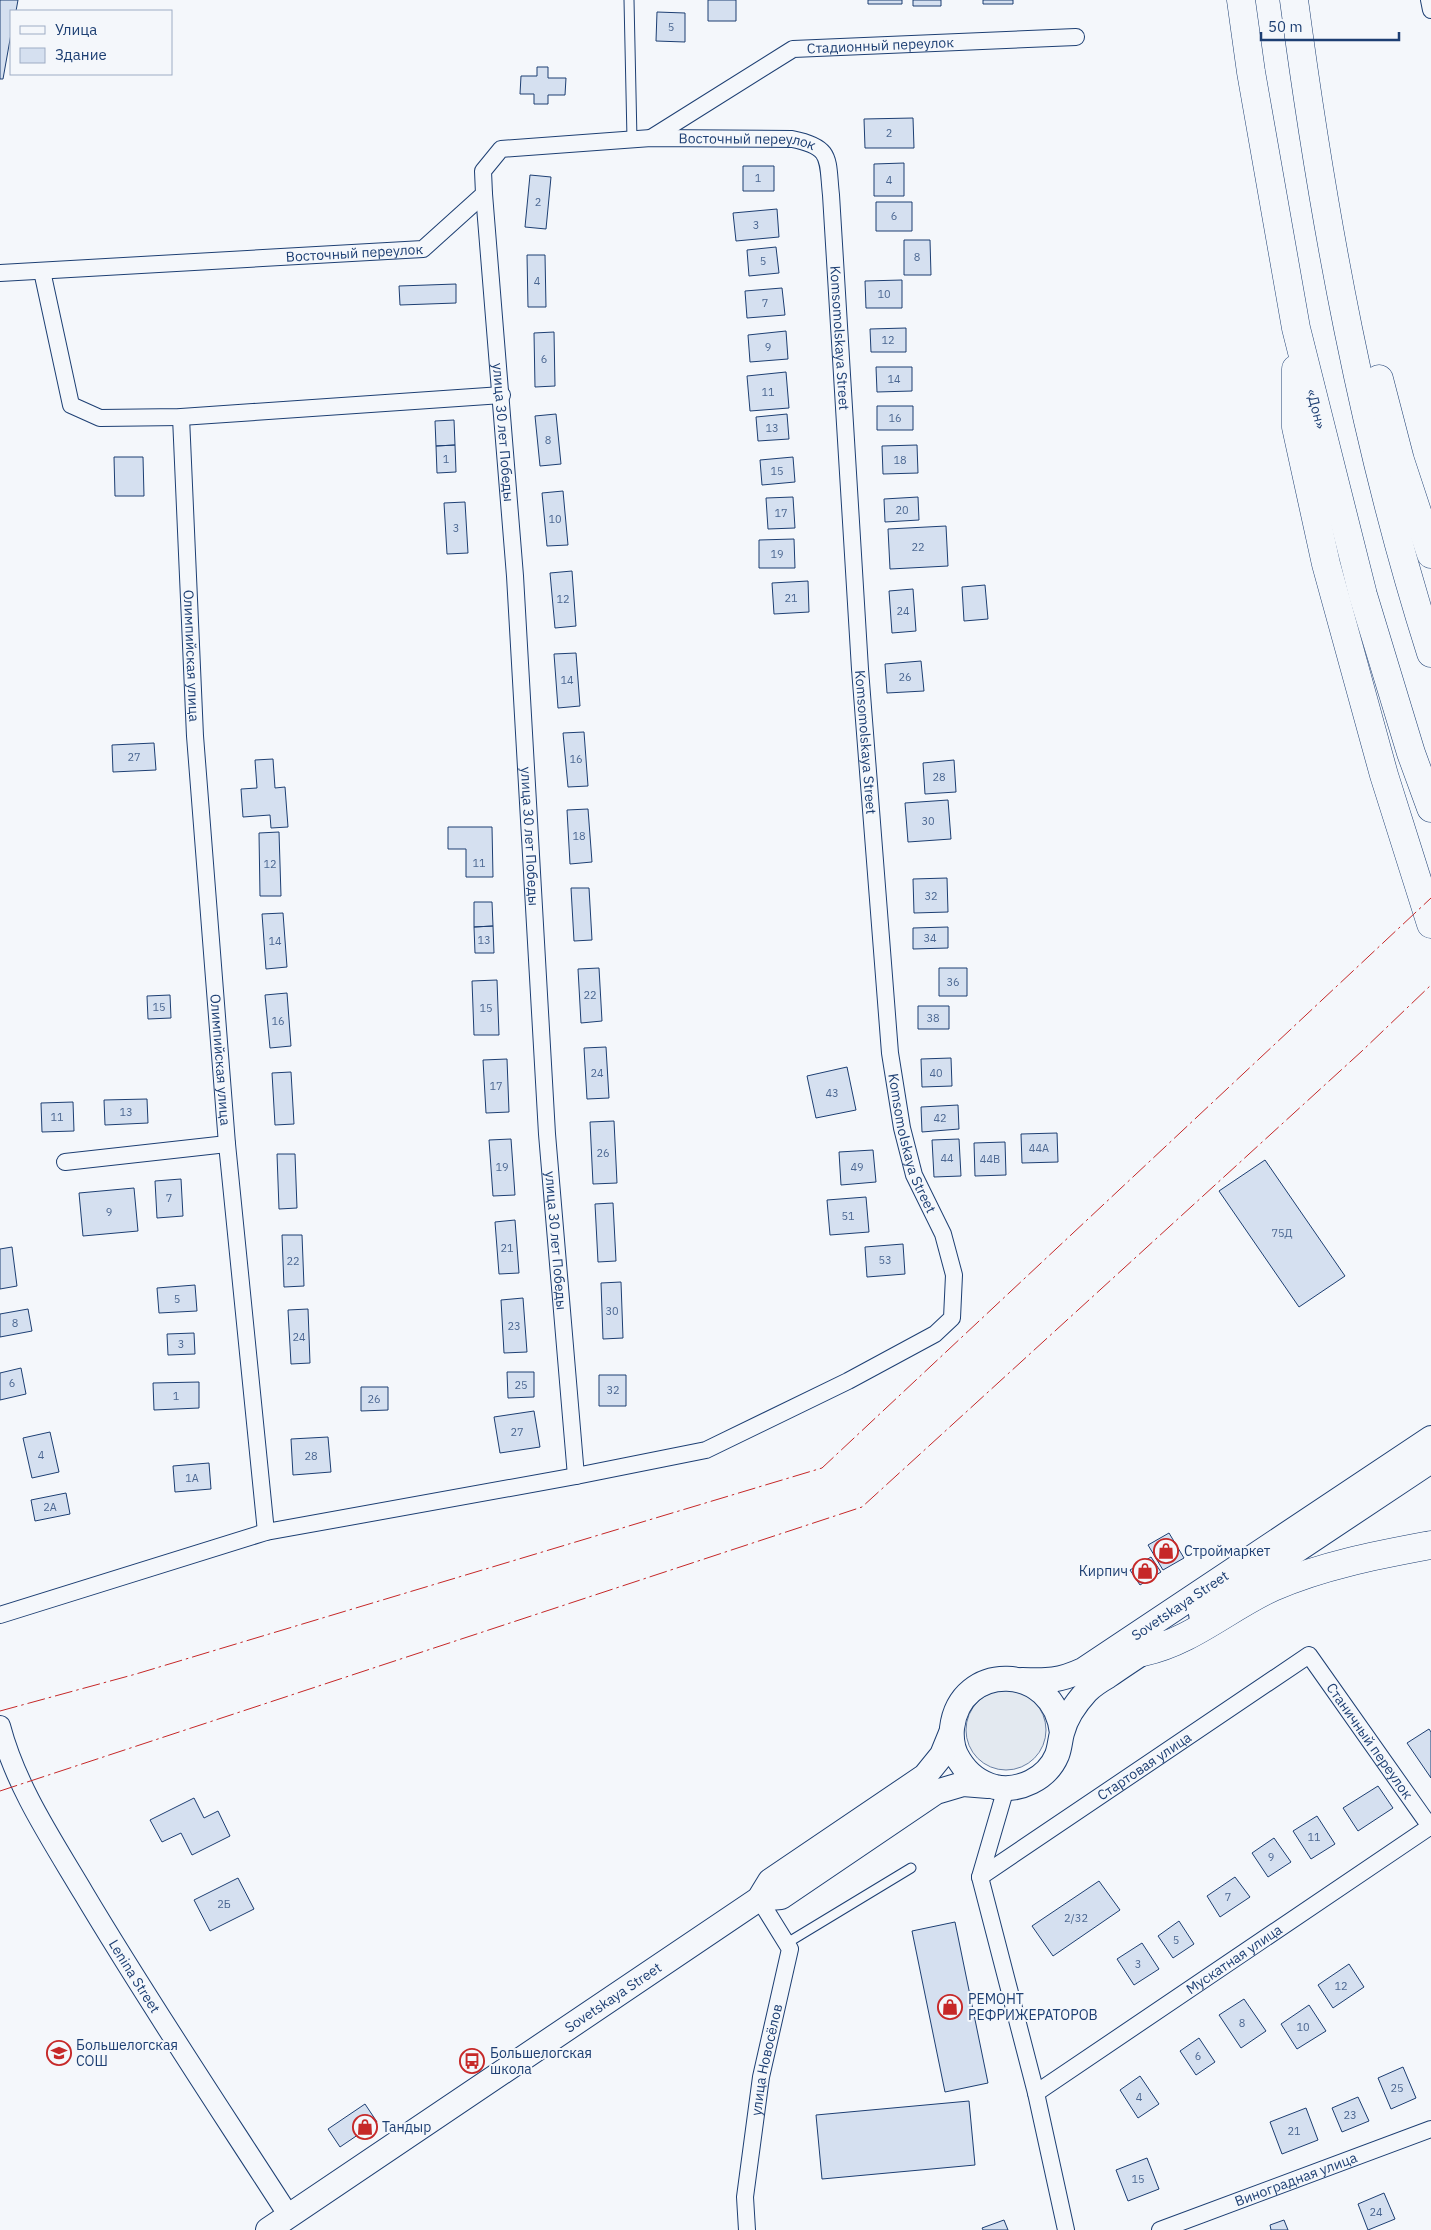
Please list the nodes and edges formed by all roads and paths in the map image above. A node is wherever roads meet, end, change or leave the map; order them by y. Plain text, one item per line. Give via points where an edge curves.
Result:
1 (629, 0) edge
2 (1241, 0) edge
3 (1295, 0) edge
4 (1429, 0) edge
5 (1431, 10) edge
6 (1076, 37) dead end
7 (650, 138) junction
8 (632, 140) junction
9 (826, 156) joint
10 (484, 194) junction
11 (42, 271) junction
12 (0, 273) edge
13 (1296, 328) junction
14 (502, 395) junction
15 (181, 416) junction
16 (1429, 554) edge
17 (1431, 653) edge
18 (1431, 808) edge
19 (1431, 924) edge
20 (227, 1144) junction
21 (65, 1162) dead end
22 (1431, 1438) edge
23 (1431, 1461) edge
24 (576, 1476) junction
25 (266, 1532) junction
26 (1431, 1545) edge
27 (0, 1615) edge
28 (1143, 1652) junction
29 (1309, 1655) joint
30 (1019, 1680) junction
31 (0, 1726) edge
32 (951, 1733) junction
33 (1062, 1733) junction
34 (6, 1764) edge
35 (1000, 1787) junction
36 (1431, 1827) edge
37 (911, 1868) dead end
38 (980, 1878) junction
39 (759, 1899) junction
40 (787, 1942) junction
41 (1036, 2093) junction
42 (1431, 2129) edge
43 (289, 2216) junction
44 (268, 2230) edge
45 (747, 2230) edge
46 (1066, 2230) edge
47 (1160, 2230) edge

1 - 8 lane
2 - 13 highway, «Дон»
3 - 16 highway via 1322,88 1347,229 1386,409
3 - 17 highway via 1332,244 1370,427
4 - 5 street
6 - 7 street, Стадионный переулок via 793,49
7 - 8 street, Восточный переулок
7 - 9 street, Восточный переулок via 792,139 814,144
8 - 10 street, Восточный переулок via 500,149 484,171
9 - 24 street, Komsomolskaya Street via 859,659 890,1053 902,1128 914,1175 943,1234 954,1275 952,1318 935,1334 848,1381 706,1450
10 - 11 street, Восточный переулок via 423,249
10 - 14 street, улица 30 лет Победы
11 - 12 street, Восточный переулок
11 - 15 street via 71,405 100,418
13 - 18 highway, «Дон» via 1363,595
13 - 19 highway via 1296,427 1326,564 1384,774
14 - 15 street
14 - 24 street, улица 30 лет Победы via 547,1134
15 - 20 street, Олимпийская улица via 195,736
20 - 21 street, Олимпийская улица
20 - 25 street, Олимпийская улица
22 - 30 main road, Sovetskaya Street via 1082,1670 1064,1679
23 - 28 main road, Sovetskaya Street
24 - 25 street
25 - 27 street
26 - 28 highway via 1313,1572 1271,1588 1165,1648
28 - 33 main road, Sovetskaya Street via 1088,1689 1071,1711
29 - 36 street, Станичный переулок
29 - 38 street, Стартовая улица
30 - 32 main road via 994,1680 972,1690 957,1709
30 - 33 main road via 1041,1690 1050,1699
31 - 34 street, Lenina Street
32 - 35 main road via 955,1751 972,1776
32 - 39 main road, Sovetskaya Street via 942,1755 925,1776 770,1881
33 - 35 main road via 1056,1757 1041,1776 1019,1787
34 - 43 street, Lenina Street via 128,1967
35 - 38 street
35 - 39 main road, Sovetskaya Street via 963,1784 936,1792 781,1897
36 - 41 street, Мускатная улица
37 - 40 lane
38 - 41 street
39 - 40 street
39 - 43 main road, Sovetskaya Street
40 - 45 street, улица Новосёлов via 790,1949 761,2077 746,2197
41 - 46 street
42 - 47 street, Виноградная улица
43 - 44 main road, Sovetskaya Street

